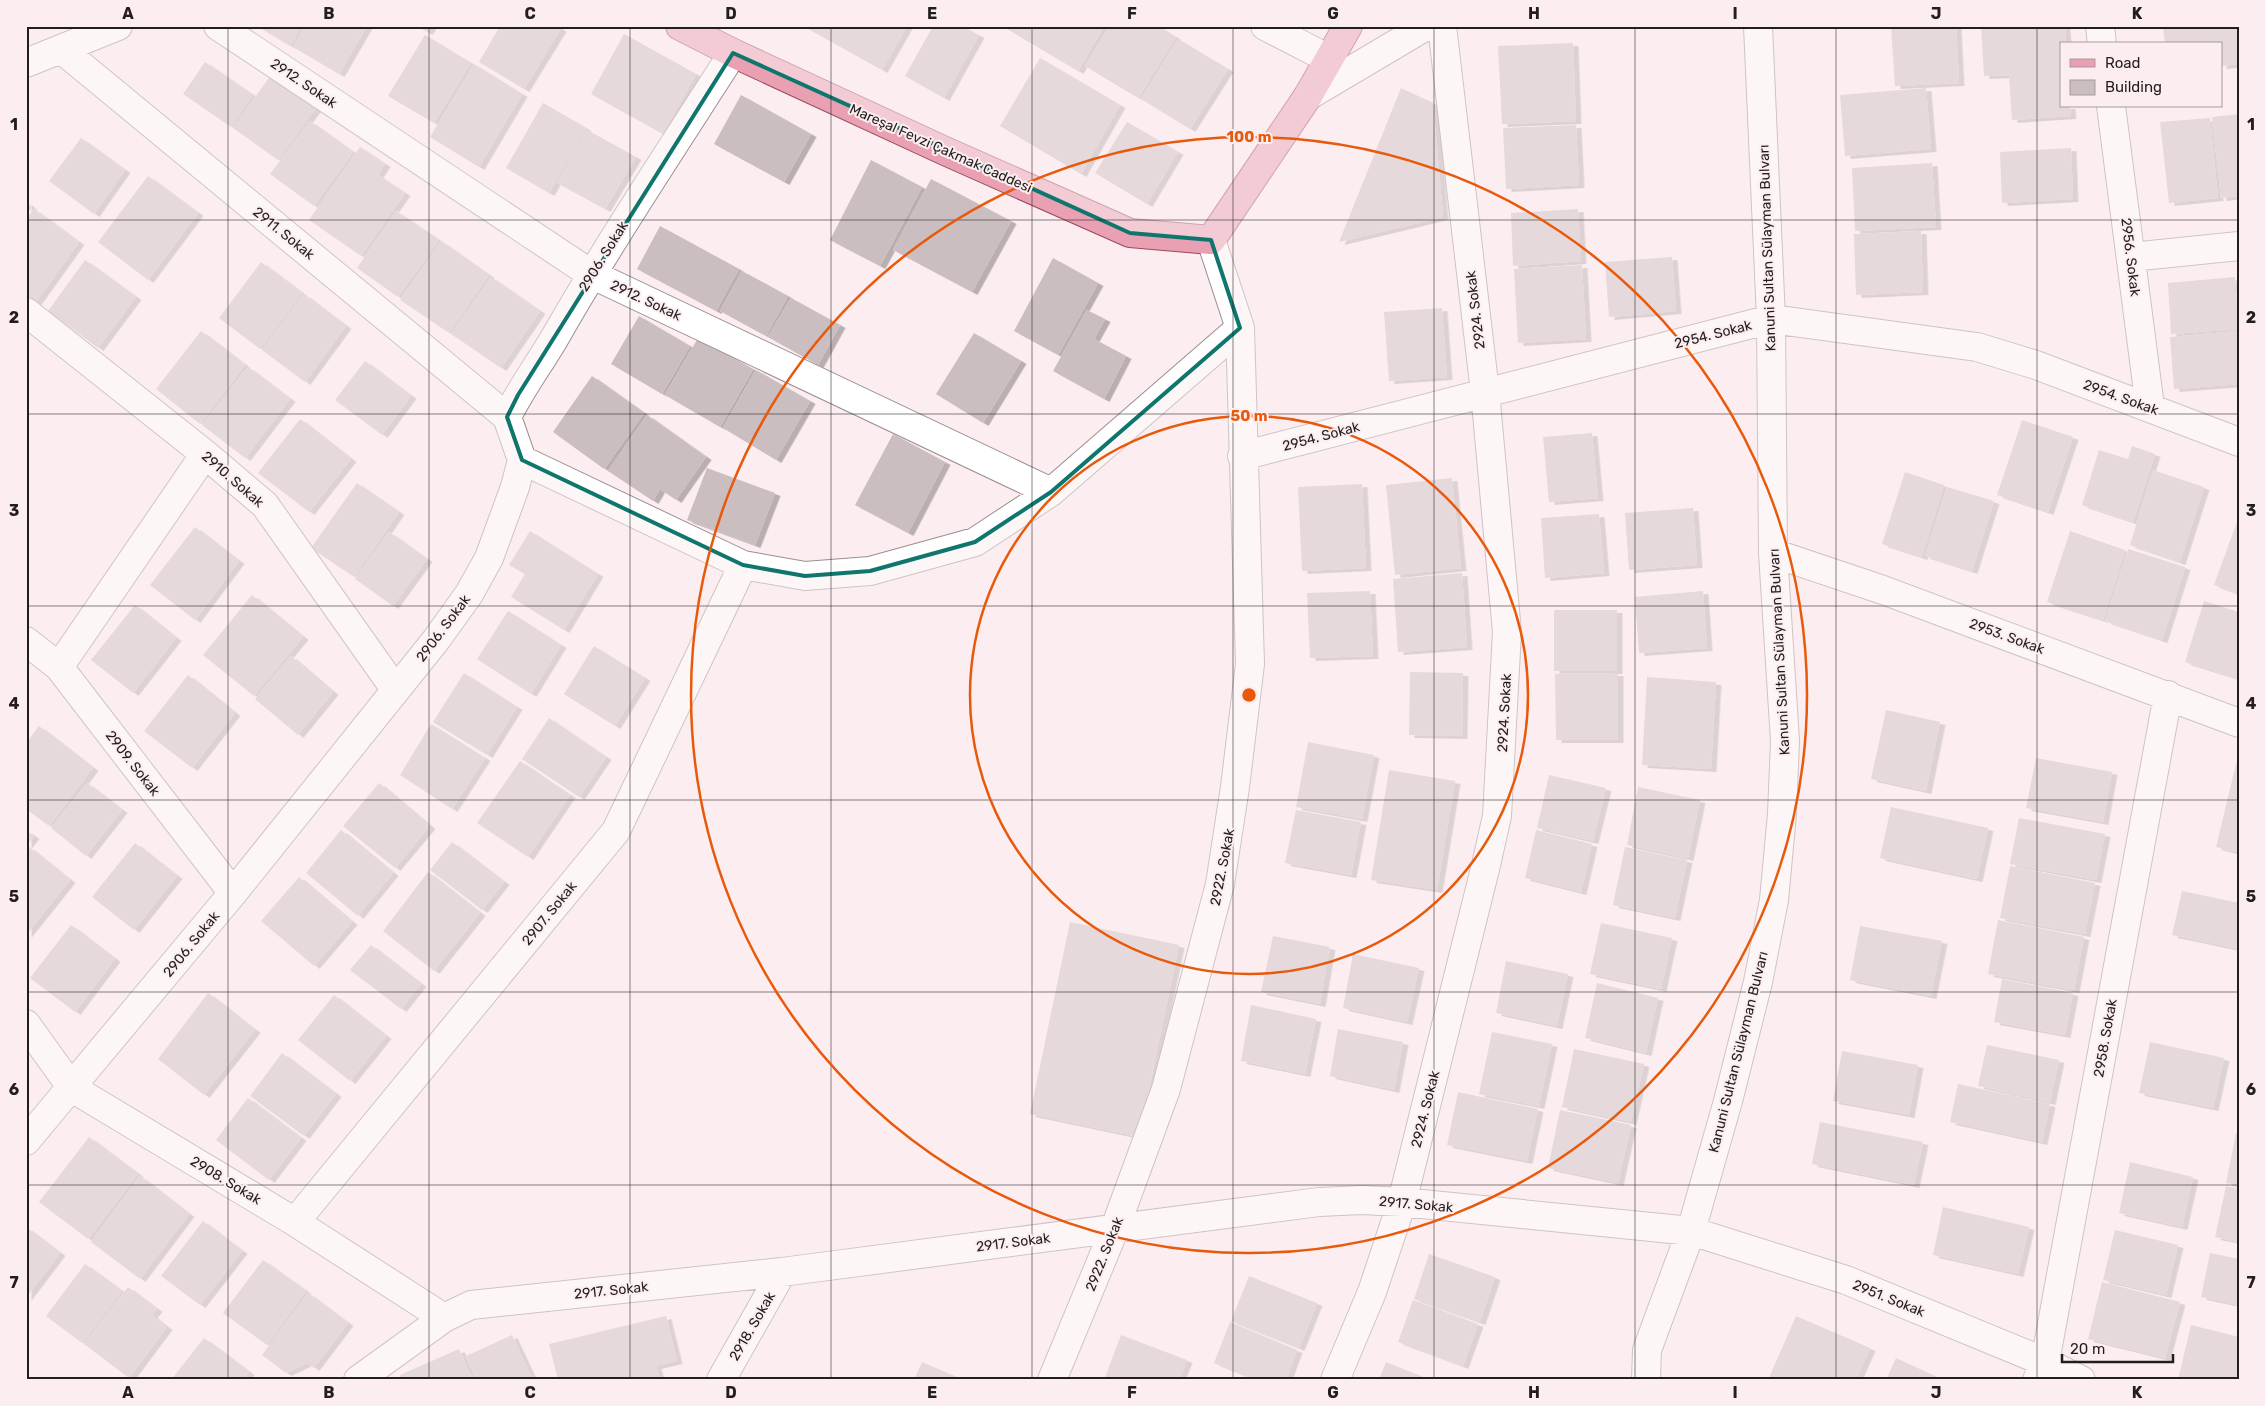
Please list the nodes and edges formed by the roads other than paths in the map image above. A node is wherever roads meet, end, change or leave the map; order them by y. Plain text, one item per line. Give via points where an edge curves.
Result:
1 (118, 26) edge
2 (218, 26) edge
3 (680, 26) edge
4 (1265, 26) edge
5 (1348, 26) edge
6 (1426, 26) edge
7 (1442, 26) edge
8 (1758, 26) edge
9 (2100, 26) edge
10 (2102, 42) edge
11 (60, 49) junction
12 (733, 53) junction
13 (1329, 59) junction
14 (26, 63) edge
15 (1308, 96) junction
16 (2111, 108) edge
17 (1211, 240) junction
18 (2239, 246) edge
19 (2131, 257) junction
20 (591, 274) junction
21 (26, 312) edge
22 (1771, 319) junction
23 (1240, 328) junction
24 (1485, 392) junction
25 (2150, 408) junction
26 (507, 417) junction
27 (2239, 442) edge
28 (206, 454) junction
29 (1242, 456) junction
30 (522, 460) junction
31 (1051, 492) junction
32 (1773, 553) junction
33 (743, 565) junction
34 (26, 641) edge
35 (59, 667) junction
36 (395, 689) junction
37 (2168, 695) junction
38 (2239, 723) edge
39 (233, 892) junction
40 (26, 1024) edge
41 (72, 1088) junction
42 (26, 1141) edge
43 (1402, 1202) junction
44 (295, 1222) junction
45 (1115, 1228) junction
46 (1691, 1231) junction
47 (782, 1272) junction
48 (444, 1318) junction
49 (1647, 1350) junction
50 (2041, 1371) edge
51 (358, 1380) edge
52 (721, 1380) edge
53 (1052, 1380) edge
54 (1335, 1380) edge
55 (1634, 1380) edge
56 (1646, 1380) edge
57 (2081, 1380) edge

1 - 11 street
2 - 20 street, 2912. Sokak
3 - 12 main road, Mareşal Fevzi Çakmak Caddesi
4 - 13 street
5 - 13 main road
6 - 15 street
7 - 24 street, 2924. Sokak
8 - 22 street, Kanuni Sultan Sülayman Bulvarı
9 - 10 street
11 - 14 street
11 - 26 street, 2911. Sokak
12 - 17 main road, Mareşal Fevzi Çakmak Caddesi via 1130,233
12 - 20 street, 2906. Sokak
13 - 15 main road
15 - 17 main road
16 - 19 street, 2956. Sokak
17 - 23 street
18 - 19 street
19 - 25 street, 2956. Sokak
20 - 26 street, 2906. Sokak
20 - 31 street, 2912. Sokak
21 - 28 street, 2910. Sokak
22 - 24 street, 2954. Sokak
22 - 25 street, 2954. Sokak via 1976,347 2036,365
22 - 32 street, Kanuni Sultan Sülayman Bulvarı
23 - 29 street, 2922. Sokak
23 - 31 street
24 - 29 street, 2954. Sokak
24 - 43 street, 2924. Sokak via 1507,632 1497,816
25 - 27 street, 2954. Sokak
26 - 30 street
28 - 35 street
28 - 36 street, 2910. Sokak via 265,505
29 - 45 street, 2922. Sokak via 1250,664 1220,884 1166,1089
30 - 33 street
30 - 36 street, 2906. Sokak via 489,558 469,594 436,640
31 - 33 street via 975,542 870,571 805,576
32 - 37 street, 2953. Sokak
32 - 46 street, Kanuni Sultan Sülayman Bulvarı via 1785,741 1774,900 1758,982
33 - 44 street, 2907. Sokak via 616,831
34 - 35 street, 2909. Sokak
35 - 39 street, 2909. Sokak
36 - 39 street, 2906. Sokak
37 - 38 street, 2953. Sokak
37 - 50 street, 2958. Sokak
39 - 41 street, 2906. Sokak
40 - 41 street, 2908. Sokak
41 - 42 street, 2906. Sokak
41 - 44 street, 2908. Sokak
43 - 45 street, 2917. Sokak via 1319,1202
43 - 46 street, 2917. Sokak
43 - 54 street, 2924. Sokak via 1372,1292
44 - 48 street, 2908. Sokak
45 - 47 street, 2917. Sokak
45 - 53 street, 2922. Sokak
46 - 49 street, Kanuni Sultan Sülayman Bulvarı
46 - 50 street, 2951. Sokak via 1846,1280
47 - 48 street, 2917. Sokak via 471,1305
47 - 52 street, 2918. Sokak
48 - 51 street, 2917. Sokak
49 - 55 street
49 - 56 street, Kanuni Sultan Sülayman Bulvarı
50 - 57 street, 2951. Sokak

